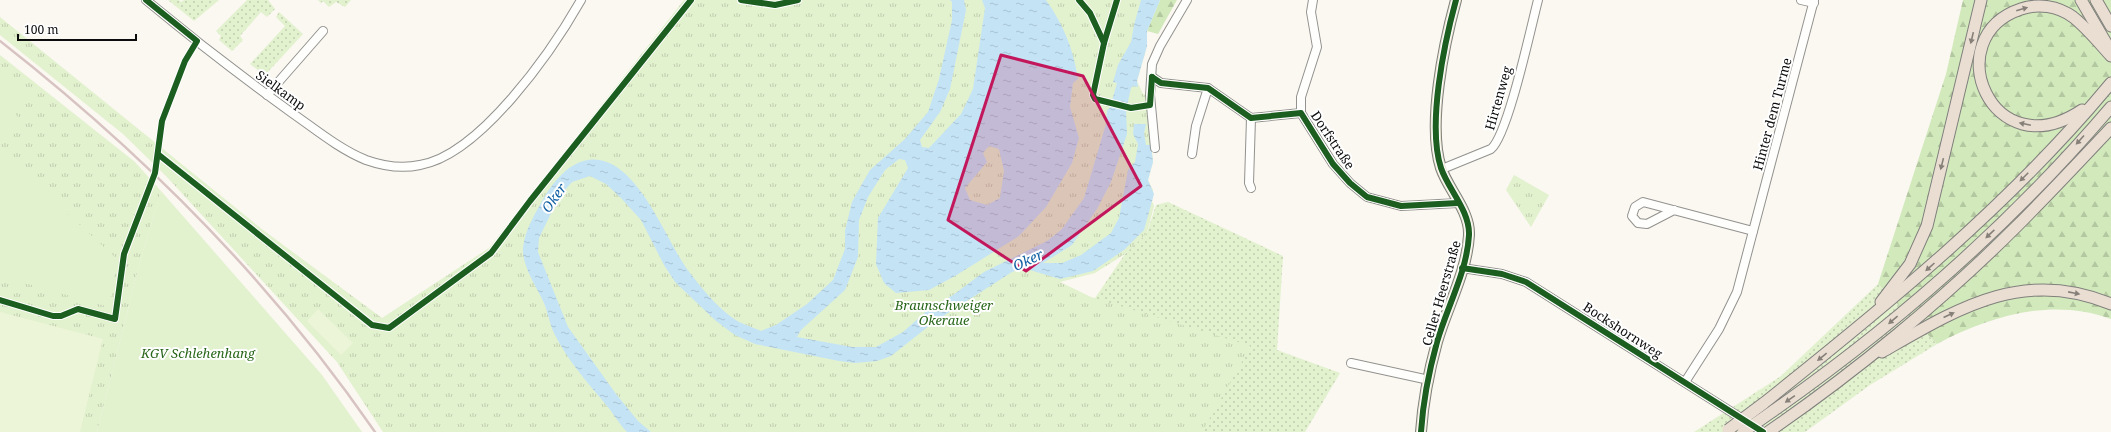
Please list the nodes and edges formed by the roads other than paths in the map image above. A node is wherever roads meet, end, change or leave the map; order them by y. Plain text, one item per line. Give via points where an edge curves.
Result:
1 (146, 0) edge
2 (581, 0) edge
3 (1187, 0) edge
4 (1313, 0) edge
5 (1456, 0) edge
6 (1538, 0) edge
7 (1801, 0) edge
8 (1981, 0) edge
9 (2081, 0) edge
10 (2096, 0) edge
11 (1814, 2) edge
12 (2111, 26) edge
13 (323, 31) dead end
14 (2111, 51) edge
15 (2111, 56) edge
16 (1152, 77) junction
17 (2111, 83) edge
18 (1208, 88) junction
19 (267, 94) junction
20 (2098, 98) junction
21 (2109, 109) edge
22 (1301, 112) junction
23 (1251, 118) junction
24 (2111, 128) edge
25 (1155, 148) dead end
26 (1192, 154) dead end
27 (1442, 169) junction
28 (1251, 188) dead end
29 (1458, 203) junction
30 (1674, 210) junction
31 (1753, 232) junction
32 (1462, 268) junction
33 (2111, 304) edge
34 (1852, 333) junction
35 (1351, 363) dead end
36 (1854, 368) junction
37 (1429, 380) junction
38 (1684, 382) junction
39 (1727, 431) edge
40 (1422, 432) edge
41 (1743, 432) edge
42 (1763, 432) edge
43 (1768, 432) edge

1 - 19 street, Sielkamp
2 - 19 street, Sielkamp via 539,66 513,98 461,146 437,160 419,166 390,166 359,157
3 - 16 street via 1155,55
4 - 22 street, Dorfstraße via 1311,12 1317,47 1301,97
5 - 27 main road, Celler Heerstraße via 1443,63 1438,110 1437,148
6 - 27 street, Hirtenweg via 1498,143 1491,150
7 - 11 street, Hinter dem Turme
8 -> 34 highway via 1934,200 1920,246 1894,287
9 - 14 highway
10 - 12 highway
11 - 31 street, Hinter dem Turme
13 - 19 street
20 -> 15 highway via 2060,122 2036,126 2021,124 2002,114 1987,97 1980,76 1980,54 1990,31 2002,19 2020,9 2041,6 2057,9 2072,17
16 - 18 street via 1161,83
16 - 25 street via 1150,95
17 - 20 highway
18 - 23 street
18 - 26 street via 1196,126
20 -> 34 highway via 1977,224
21 -> 41 highway, bridge via 2006,219 1929,290 1874,335
22 - 23 street
22 - 29 street, Dorfstraße via 1341,174 1367,197 1401,206
23 - 28 street
24 - 36 highway via 2016,228 1953,286
27 - 29 main road, Celler Heerstraße
29 - 32 main road, Celler Heerstraße via 1467,220 1469,232
30 - 30 street via 1643,202 1634,207 1632,216 1638,223 1647,224
30 - 31 street
31 - 38 street, Hinter dem Turme via 1733,303
32 - 37 main road, Celler Heerstraße via 1437,342
32 - 38 street, Bockshornweg via 1502,274 1526,282
36 -> 33 highway via 1946,316 2001,294 2058,291
34 -> 39 highway, bridge
35 - 37 street
36 - 43 highway
37 - 40 main road, Celler Heerstraße
38 - 42 street, Bockshornweg

